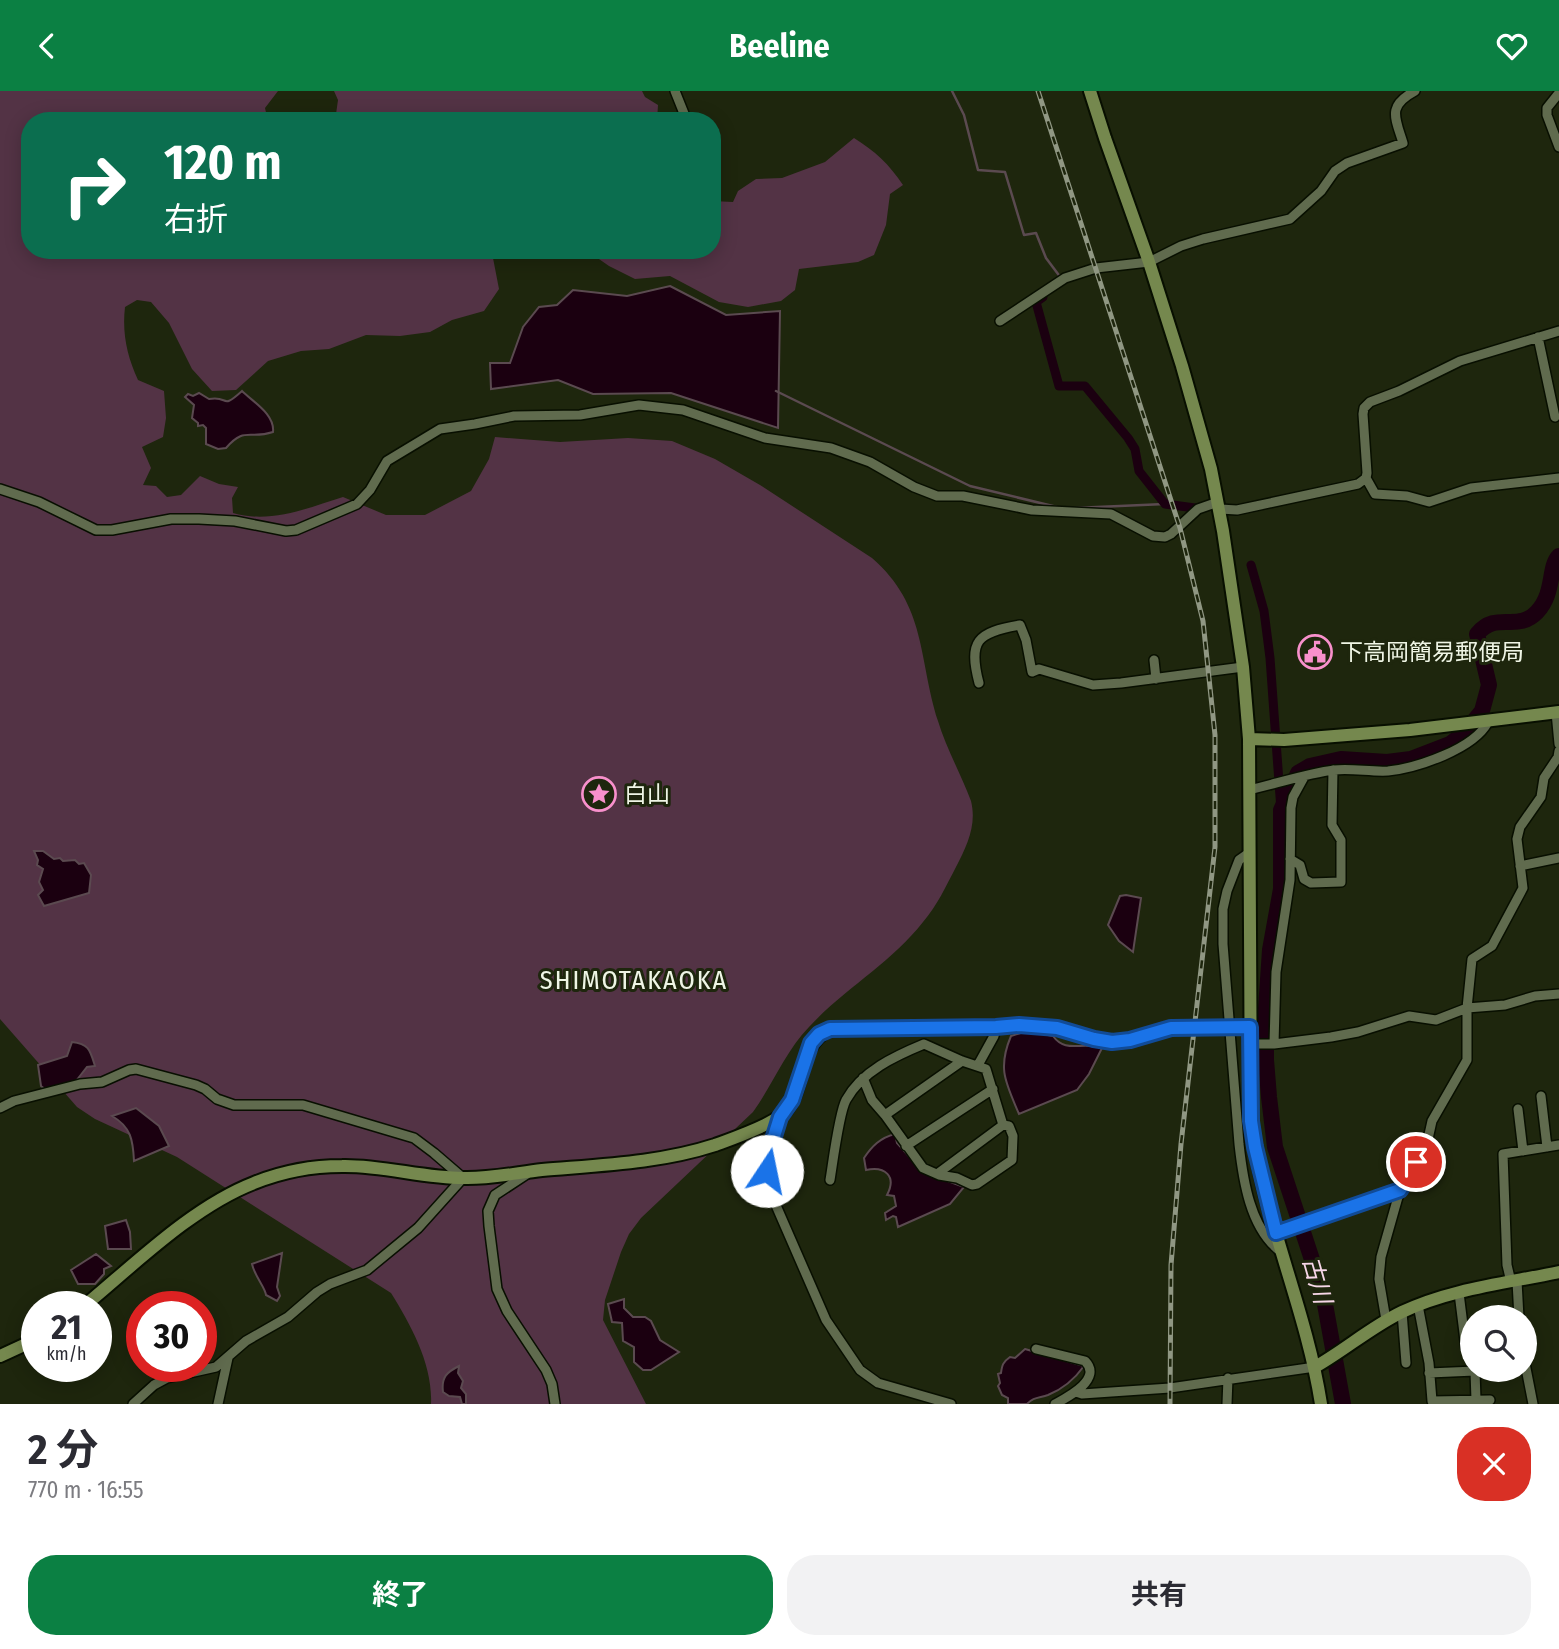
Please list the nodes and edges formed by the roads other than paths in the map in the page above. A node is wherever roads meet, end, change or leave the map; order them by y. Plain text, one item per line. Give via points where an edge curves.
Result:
1 (675, 91) edge
2 (1090, 91) edge
3 (1415, 91) edge
4 (1559, 93) edge
5 (683, 112) edge
6 (1559, 147) edge
7 (1149, 262) junction
8 (1000, 321) dead end
9 (1559, 331) edge
10 (1538, 337) junction
11 (1555, 417) dead end
12 (1366, 478) junction
13 (1559, 478) edge
14 (0, 489) edge
15 (1219, 506) junction
16 (1154, 660) dead end
17 (1243, 667) junction
18 (1156, 679) junction
19 (979, 683) dead end
20 (1558, 712) edge
21 (1485, 722) junction
22 (1249, 739) junction
23 (1559, 744) edge
24 (1559, 751) edge
25 (1333, 770) junction
26 (1303, 778) junction
27 (1249, 790) junction
28 (1249, 853) junction
29 (1559, 858) edge
30 (1290, 859) junction
31 (1520, 866) junction
32 (1559, 994) edge
33 (1467, 1008) junction
34 (981, 1027) joint
35 (996, 1027) junction
36 (1230, 1027) junction
37 (1250, 1027) junction
38 (1255, 1044) junction
39 (1273, 1044) junction
40 (962, 1061) junction
41 (978, 1065) junction
42 (863, 1078) junction
43 (993, 1090) junction
44 (1541, 1096) dead end
45 (0, 1108) edge
46 (1518, 1109) dead end
47 (885, 1115) junction
48 (780, 1117) junction
49 (1003, 1125) junction
50 (1559, 1145) edge
51 (906, 1146) junction
52 (1547, 1147) junction
53 (1523, 1150) junction
54 (530, 1172) junction
55 (937, 1174) junction
56 (463, 1178) junction
57 (830, 1179) dead end
58 (1400, 1190) junction
59 (1276, 1233) junction
60 (1282, 1252) junction
61 (1559, 1272) edge
62 (1514, 1282) junction
63 (103, 1291) edge
64 (1459, 1293) junction
65 (1418, 1304) junction
66 (1460, 1305) edge
67 (1517, 1305) edge
68 (1402, 1312) junction
69 (1386, 1320) junction
70 (21, 1346) edge
71 (1036, 1349) dead end
72 (0, 1356) edge
73 (228, 1358) junction
74 (1406, 1363) dead end
75 (1315, 1367) junction
76 (1429, 1373) junction
77 (1228, 1378) junction
78 (1529, 1382) edge
79 (552, 1384) junction
80 (1076, 1392) junction
81 (1476, 1400) junction
82 (1490, 1400) dead end
83 (133, 1404) edge
84 (218, 1404) edge
85 (555, 1404) edge
86 (562, 1404) edge
87 (951, 1404) edge
88 (1055, 1404) edge
89 (1227, 1404) edge
90 (1321, 1404) edge
91 (1533, 1404) edge

1 - 5 street
2 - 7 street
3 - 7 street via 1395,109 1403,143 1335,171 1290,219 1203,239
4 - 6 street via 1547,108
7 - 8 street via 1096,268 1063,280
7 - 15 street
9 - 10 street
10 - 11 street
10 - 12 street via 1460,361 1370,402 1363,414
12 - 13 street via 1375,494 1429,502 1471,488
12 - 15 street via 1353,486 1295,499 1237,510
14 - 15 street via 40,502 96,530 200,519 296,530 357,504 387,461 440,429 514,416 580,415 639,405 683,410 765,438 831,448 937,496 963,496 1032,510 1111,514 1153,536 1171,534 1198,509
15 - 17 street
16 - 18 street
17 - 18 street
17 - 22 street
18 - 19 street via 1093,685 1039,669 1032,672 1020,625 982,638 974,648
20 - 21 street
20 - 23 street
21 - 22 street via 1284,740
21 - 25 street via 1484,730 1463,745 1416,765 1387,771
22 - 27 street
24 - 31 street via 1544,778 1541,797 1520,827
25 - 26 street
25 - 30 street via 1332,825 1341,840 1341,882 1311,883 1304,879 1300,865
26 - 27 street
26 - 30 street via 1291,808
27 - 28 street
28 - 36 street via 1239,860 1223,909
28 - 37 street
29 - 31 street
30 - 39 street via 1276,972
31 - 33 street via 1523,888 1492,946 1472,959
32 - 33 street
33 - 39 street via 1436,1020 1409,1016 1358,1032
33 - 58 street via 1466,1060 1432,1121 1426,1148
34 - 35 street
34 - 48 street via 830,1029 811,1043 792,1100
35 - 36 street via 1057,1028 1112,1042 1162,1029
35 - 41 street
36 - 37 street
36 - 60 street via 1242,1169 1265,1237
37 - 38 street
38 - 39 street
38 - 59 street via 1251,1121
40 - 41 street
40 - 42 street via 924,1044
40 - 47 street
41 - 43 street via 986,1069
42 - 47 street via 872,1100
42 - 57 street via 845,1101
43 - 49 street
43 - 51 street
44 - 52 street
45 - 56 street via 136,1069 196,1085 234,1105 303,1105 414,1138
46 - 53 street
47 - 51 street
48 - 54 street via 689,1152
48 - 87 street via 770,1149 768,1188 835,1334 860,1370 878,1383
49 - 55 street
49 - 55 street via 1009,1126 1013,1136 1012,1160 972,1185
50 - 52 street
51 - 55 street via 923,1168
52 - 53 street
53 - 62 street via 1503,1154 1507,1265
54 - 56 street
54 - 79 street via 495,1195 488,1211 489,1226 497,1289
56 - 63 street via 343,1166 272,1176 228,1195 192,1218
56 - 73 street via 384,1258 317,1291
58 - 59 street
58 - 69 street via 1381,1257 1379,1279
59 - 60 street
60 - 75 street
61 - 62 street
62 - 64 street
62 - 67 street
64 - 65 street
64 - 66 street
65 - 68 street
65 - 76 street
68 - 69 street
68 - 74 street
69 - 75 street
70 - 72 street
71 - 80 street via 1089,1365 1091,1371
73 - 83 street via 207,1370 167,1378
73 - 84 street
75 - 77 street
75 - 90 street
76 - 81 street via 1432,1401
76 - 81 street via 1475,1371
77 - 80 street via 1170,1388
77 - 89 street
78 - 91 street
79 - 85 street
79 - 86 street
80 - 88 street
81 - 82 street

